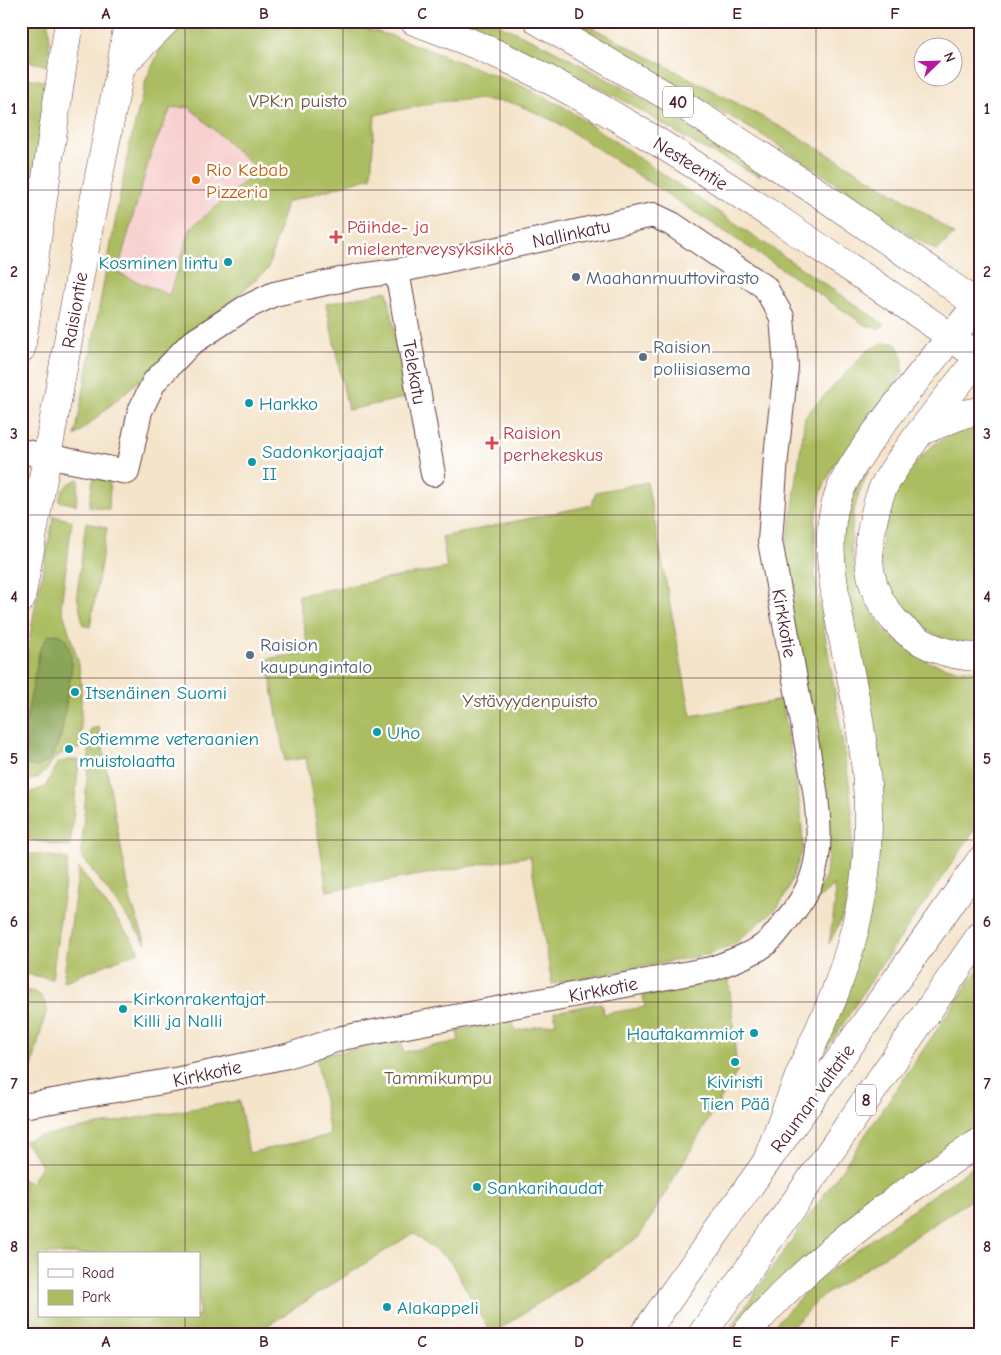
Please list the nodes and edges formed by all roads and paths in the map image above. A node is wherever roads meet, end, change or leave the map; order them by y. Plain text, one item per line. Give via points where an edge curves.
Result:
1 (57, 21) edge
2 (69, 21) edge
3 (128, 21) edge
4 (166, 21) edge
5 (414, 21) edge
6 (538, 21) edge
7 (65, 53) junction
8 (120, 66) junction
9 (397, 271) junction
10 (979, 304) edge
11 (951, 337) junction
12 (21, 349) edge
13 (979, 358) edge
14 (980, 411) edge
15 (922, 430) junction
16 (34, 453) edge
17 (433, 474) dead end
18 (770, 541) joint
19 (21, 599) edge
20 (980, 657) edge
21 (980, 861) edge
22 (980, 936) edge
23 (21, 1104) edge
24 (980, 1142) edge
25 (766, 1163) junction
26 (644, 1334) edge
27 (702, 1334) edge
28 (745, 1334) edge

1 - 7 main road
2 - 7 main road
3 - 8 main road, Raisiontie
4 - 8 main road
5 - 11 main road, Nesteentie / 40 via 511,60 623,120 747,199
6 - 10 main road, 40 via 686,107 814,190
7 - 12 main road
8 - 16 main road, Raisiontie
9 - 16 street, Nallinkatu via 274,294 245,308 190,344 154,382 140,411 127,472
9 - 17 street, Telekatu
9 - 18 street, Nallinkatu via 654,215 765,287 782,317 786,367
10 - 11 main road
11 - 13 main road, 40
11 - 25 main road via 858,457 842,484 831,520 834,586 867,784 866,866 858,914 841,974
13 - 15 main road
14 - 15 main road
15 - 20 main road via 886,483 876,510 868,557 875,589 885,608 906,632 930,647 956,655
16 - 19 main road, Raisiontie
18 - 23 street, Kirkkotie via 819,819 814,874 804,898 762,947 711,969 342,1038 287,1056 180,1079
21 - 25 main road, Rauman valtatie / 8
22 - 27 main road, 8
24 - 28 main road via 868,1220 790,1288
25 - 26 main road, Rauman valtatie / 8

